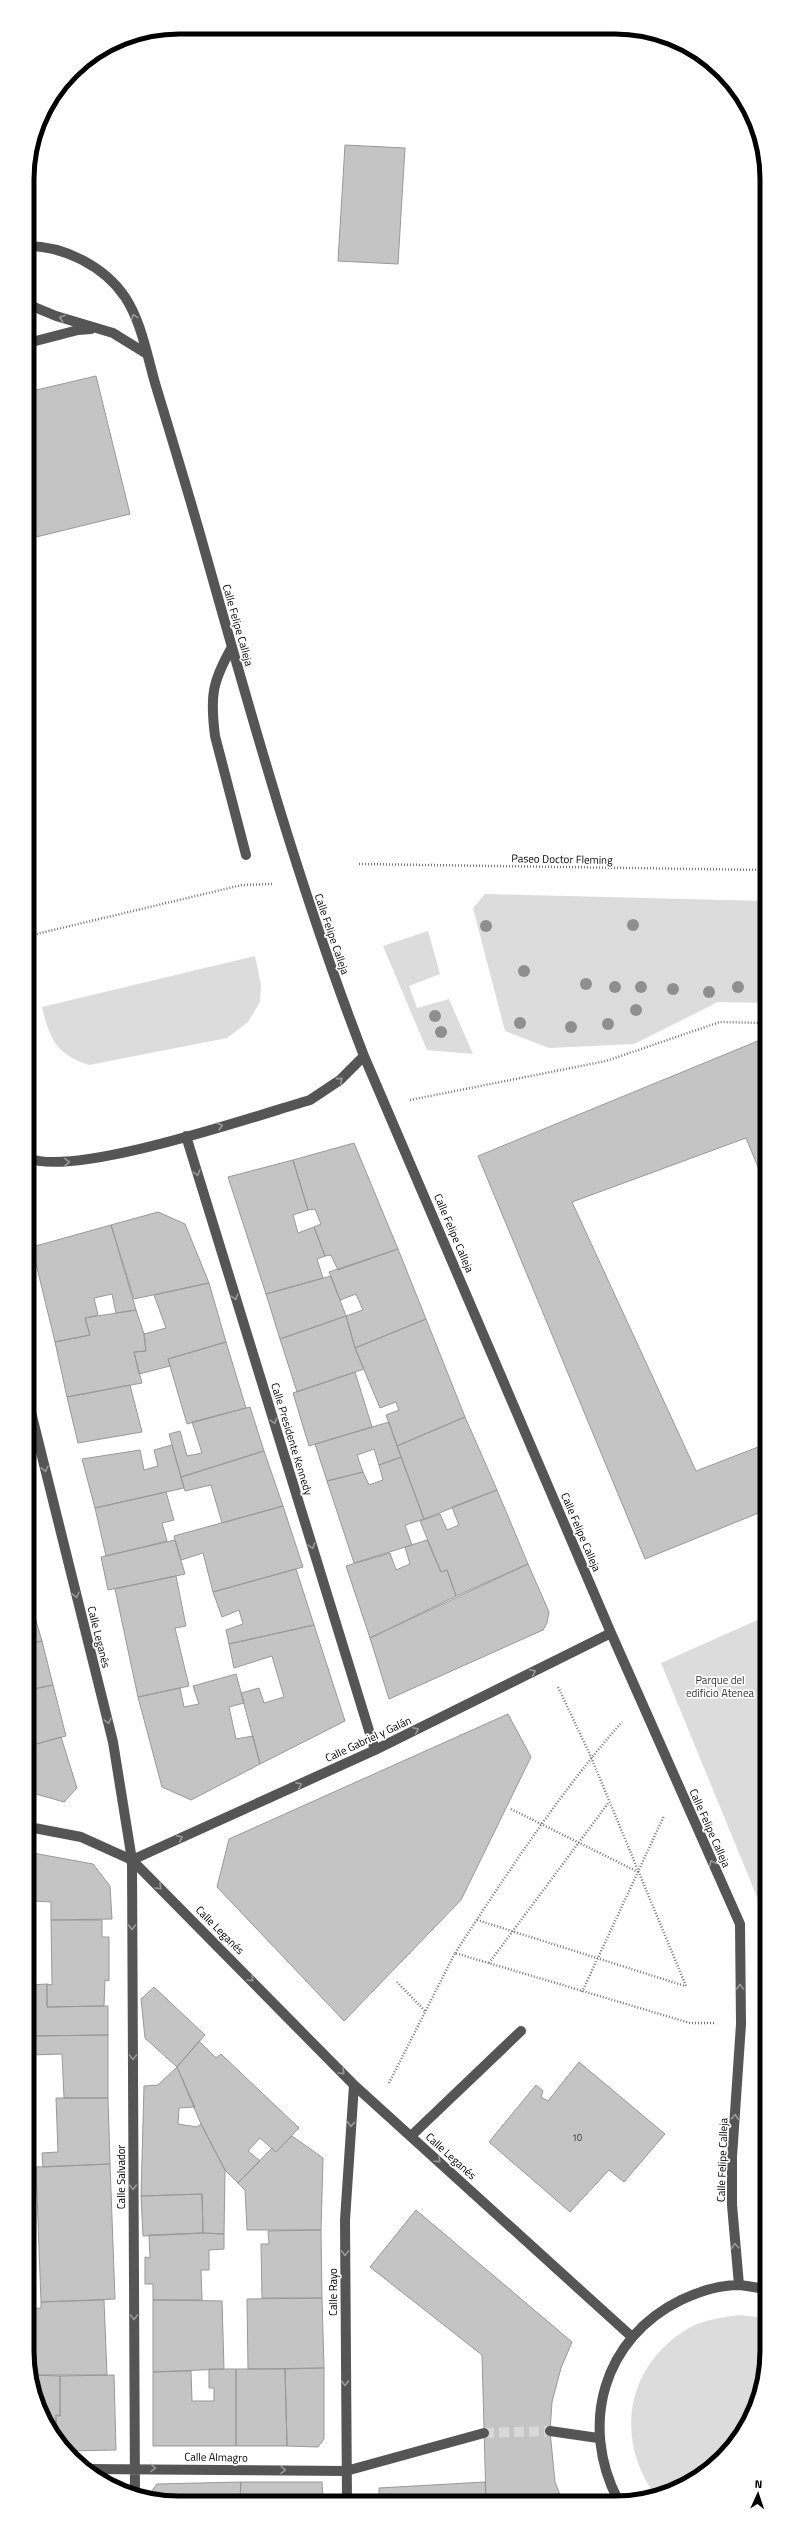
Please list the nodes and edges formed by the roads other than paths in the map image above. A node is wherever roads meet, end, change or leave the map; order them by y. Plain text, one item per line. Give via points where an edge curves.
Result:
1 (34, 247) edge
2 (34, 306) edge
3 (97, 328) junction
4 (34, 336) edge
5 (48, 337) junction
6 (34, 341) edge
7 (147, 354) junction
8 (232, 647) junction
9 (246, 855) dead end
10 (364, 1056) junction
11 (186, 1136) junction
12 (34, 1160) edge
13 (34, 1424) edge
14 (611, 1634) junction
15 (375, 1750) junction
16 (34, 1828) edge
17 (132, 1860) junction
18 (521, 2031) dead end
19 (354, 2085) junction
20 (412, 2136) junction
21 (739, 2285) junction
22 (760, 2288) edge
23 (632, 2337) junction
24 (550, 2431) tunnel mouth
25 (484, 2433) tunnel mouth
26 (598, 2438) junction
27 (134, 2468) junction
28 (95, 2469) edge
29 (346, 2471) junction
30 (135, 2489) edge
31 (347, 2496) edge
32 (616, 2496) edge

7 -> 1 street, Calle Felipe Calleja via 129,304 109,279 93,266 70,255 55,249
3 -> 2 street
3 - 5 street
3 - 7 street via 113,334
4 - 5 street
5 - 6 street
7 - 8 street, Calle Felipe Calleja
8 - 9 street via 214,684 212,718
8 - 10 street, Calle Felipe Calleja via 294,862 329,965
11 -> 10 street via 310,1100 340,1080
10 - 14 street, Calle Felipe Calleja
12 -> 11 street via 96,1159
11 -> 15 street, Calle Presidente Kennedy
13 -> 17 street, Calle Leganés via 113,1742
15 -> 14 street, Calle Gabriel y Galán
21 -> 14 street, Calle Felipe Calleja via 732,2204 732,2157 741,2024 740,1924
17 -> 15 street, Calle Gabriel y Galán
16 - 17 street via 81,1837
17 -> 19 street, Calle Leganés
17 -> 27 street, Calle Salvador
18 - 20 street
19 - 20 street, Calle Leganés
19 -> 29 street, Calle Rayo via 344,2220
20 -> 23 street, Calle Leganés
21 - 22 street
21 - 23 street via 698,2292 668,2307
23 - 26 street via 612,2367 601,2402
24 - 26 street
25 - 29 street, Calle Almagro
26 - 32 street via 606,2478
27 - 28 street, Calle Almagro
27 -> 29 street, Calle Almagro
27 - 30 street, Calle Salvador
29 - 31 street, Calle Rayo

